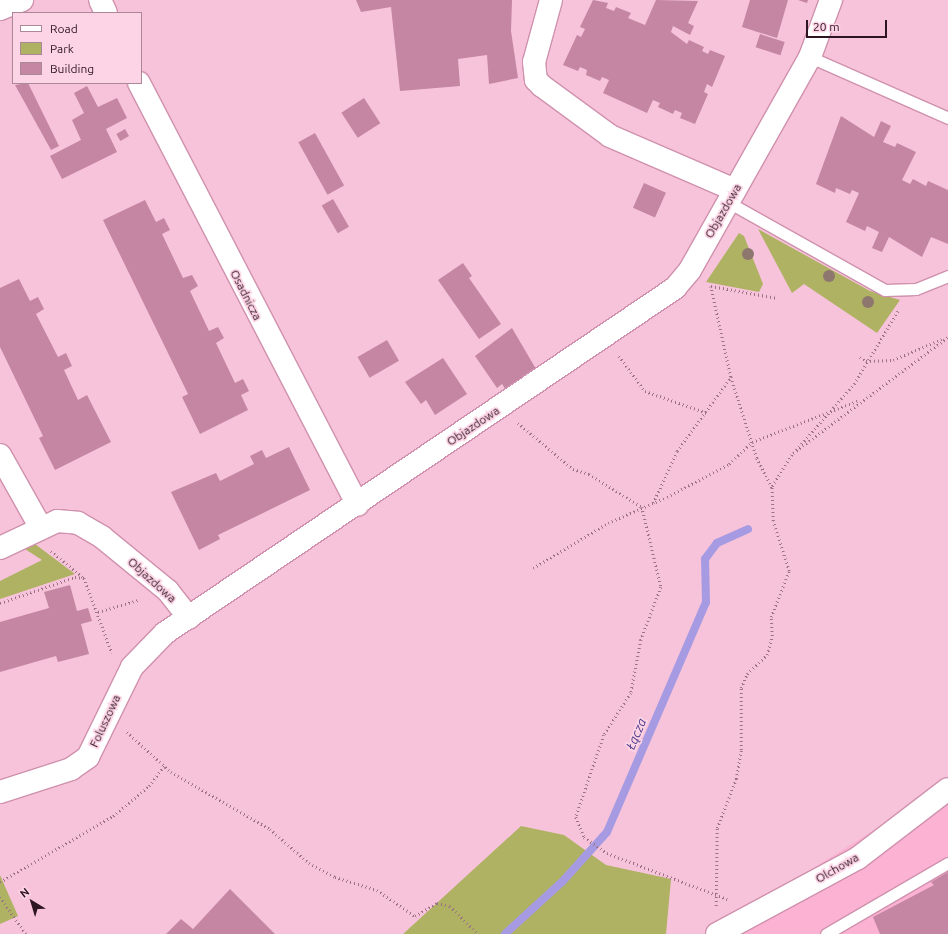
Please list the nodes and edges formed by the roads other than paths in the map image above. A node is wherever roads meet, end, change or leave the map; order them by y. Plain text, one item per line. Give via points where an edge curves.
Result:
1 (22, 0) edge
2 (100, 0) edge
3 (551, 0) edge
4 (831, 0) edge
5 (0, 9) edge
6 (106, 12) edge
7 (810, 57) junction
8 (140, 84) edge
9 (948, 118) edge
10 (732, 196) junction
11 (948, 276) edge
12 (0, 455) edge
13 (358, 505) junction
14 (41, 528) junction
15 (0, 548) edge
16 (189, 618) junction
17 (948, 789) edge
18 (0, 792) edge
19 (948, 863) edge
20 (718, 934) edge
21 (826, 934) edge

1 - 5 street
2 - 6 street
3 - 10 street via 534,62 536,80 610,136
4 - 7 street, Objazdowa
7 - 9 lane
7 - 10 street, Objazdowa
8 - 13 street, Osadnicza
10 - 11 lane via 885,290 912,290
10 - 13 street, Objazdowa via 684,279
12 - 14 street
13 - 16 street, Objazdowa
14 - 15 street, Objazdowa
14 - 16 street, Objazdowa via 57,521 78,524 102,537 168,591
16 - 18 street, Foluszowa via 147,649 123,684 88,757 71,769
17 - 20 street, Olchowa via 858,858
19 - 21 lane

